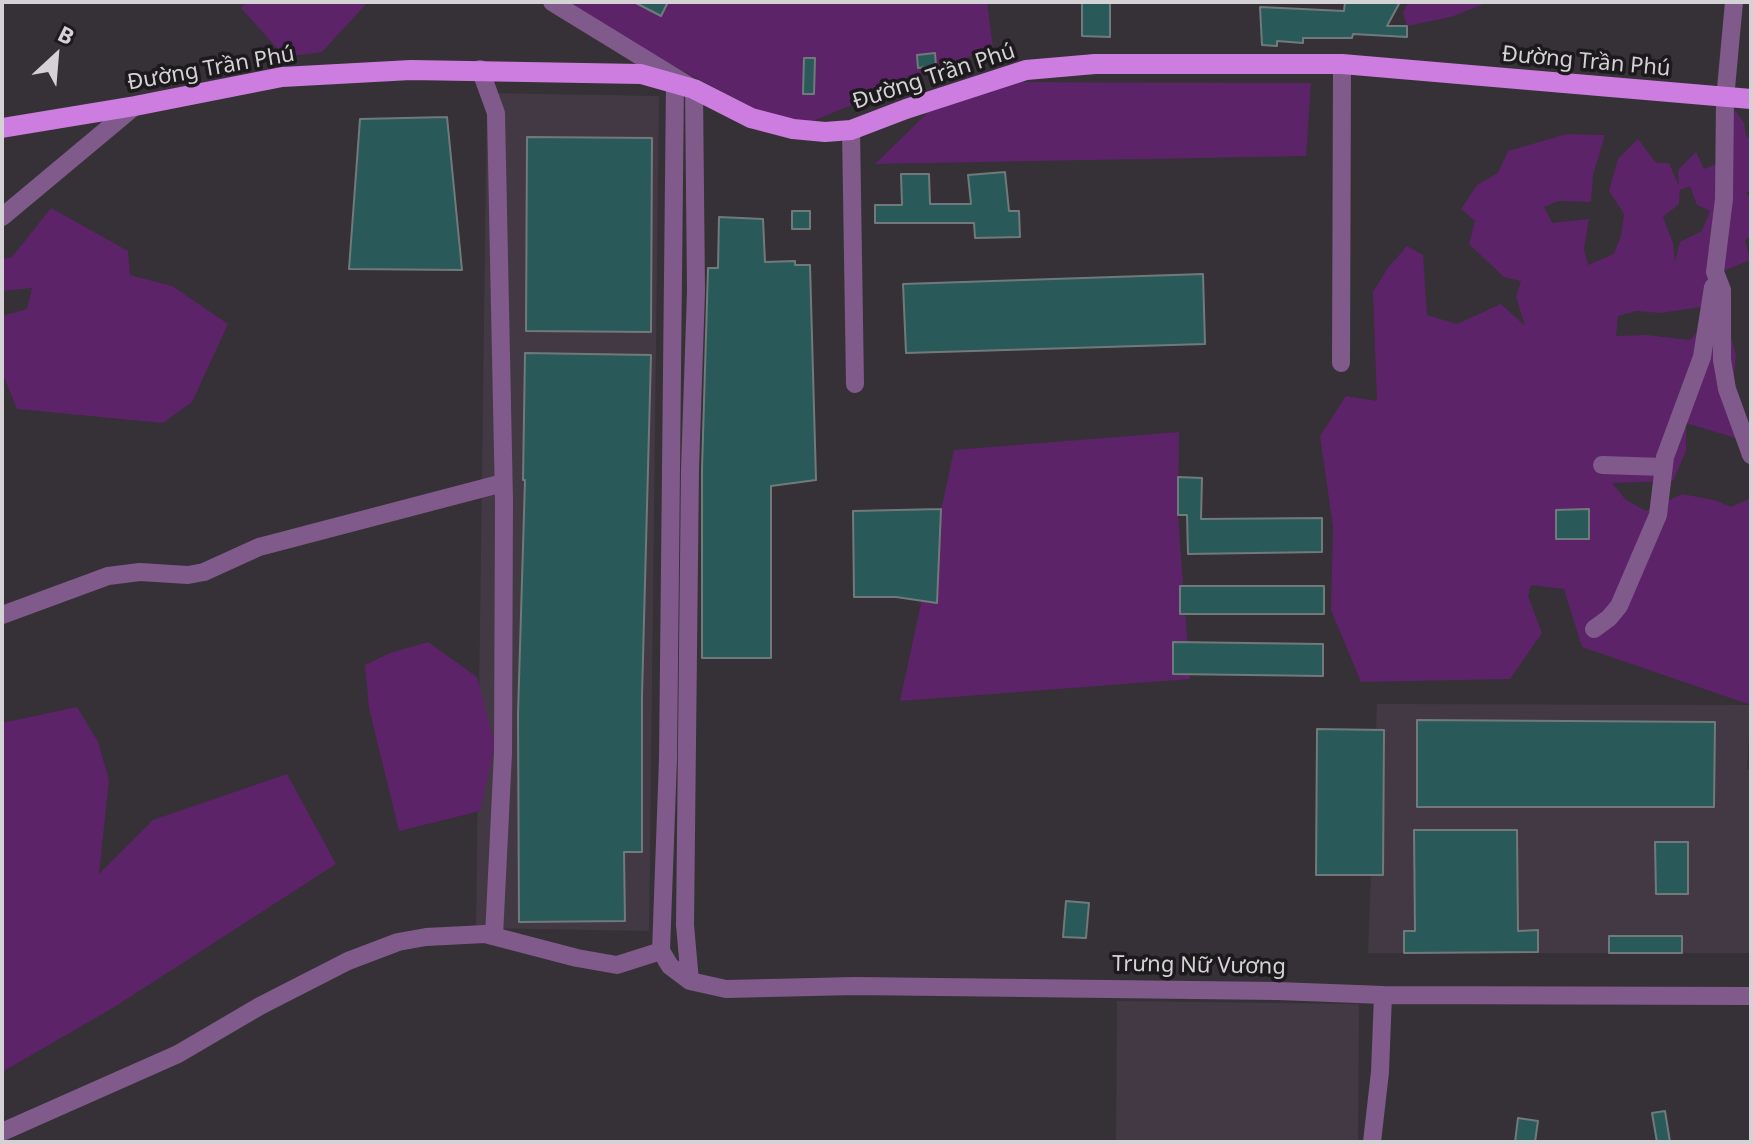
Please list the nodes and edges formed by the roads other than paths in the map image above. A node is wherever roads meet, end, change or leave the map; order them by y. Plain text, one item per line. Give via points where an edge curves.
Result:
1 (552, 2) edge
2 (1734, 2) edge
3 (1342, 64) junction
4 (480, 69) junction
5 (684, 86) junction
6 (1725, 99) junction
7 (1751, 99) edge
8 (135, 106) junction
9 (2, 128) edge
10 (851, 130) junction
11 (2, 217) edge
12 (1715, 272) junction
13 (1341, 363) dead end
14 (855, 384) dead end
15 (1751, 455) edge
16 (1602, 465) dead end
17 (1663, 467) junction
18 (503, 483) junction
19 (2, 615) edge
20 (1594, 629) dead end
21 (494, 936) junction
22 (661, 951) junction
23 (690, 981) junction
24 (1383, 995) junction
25 (1751, 996) edge
26 (2, 1132) edge
27 (1372, 1142) edge

1 - 5 street
2 - 6 street
3 - 6 main road, Đường Trần Phú
3 - 10 main road, Đường Trần Phú via 1095,64 1026,70
3 - 13 street
4 - 5 main road, Đường Trần Phú via 641,74
4 - 8 main road, Đường Trần Phú via 282,77
4 - 18 street via 496,113
5 - 10 main road, Đường Trần Phú via 751,118 793,129
5 - 22 street
5 - 23 street via 696,291 685,925
6 - 7 main road, Đường Trần Phú
6 - 12 street via 1724,199
8 - 9 main road, Đường Trần Phú
8 - 11 street
10 - 14 street
12 - 15 street via 1722,290 1727,389
12 - 17 street via 1702,357
16 - 17 street
17 - 20 street via 1658,515 1632,579 1614,612
18 - 19 street via 259,547 204,572 108,576
18 - 21 street via 503,753
21 - 22 street via 617,965
21 - 26 street via 426,937 369,953 260,1006 178,1054
22 - 23 street
23 - 24 street, Trưng Nữ Vương via 726,989 855,986
24 - 25 street, Trưng Nữ Vương
24 - 27 street

